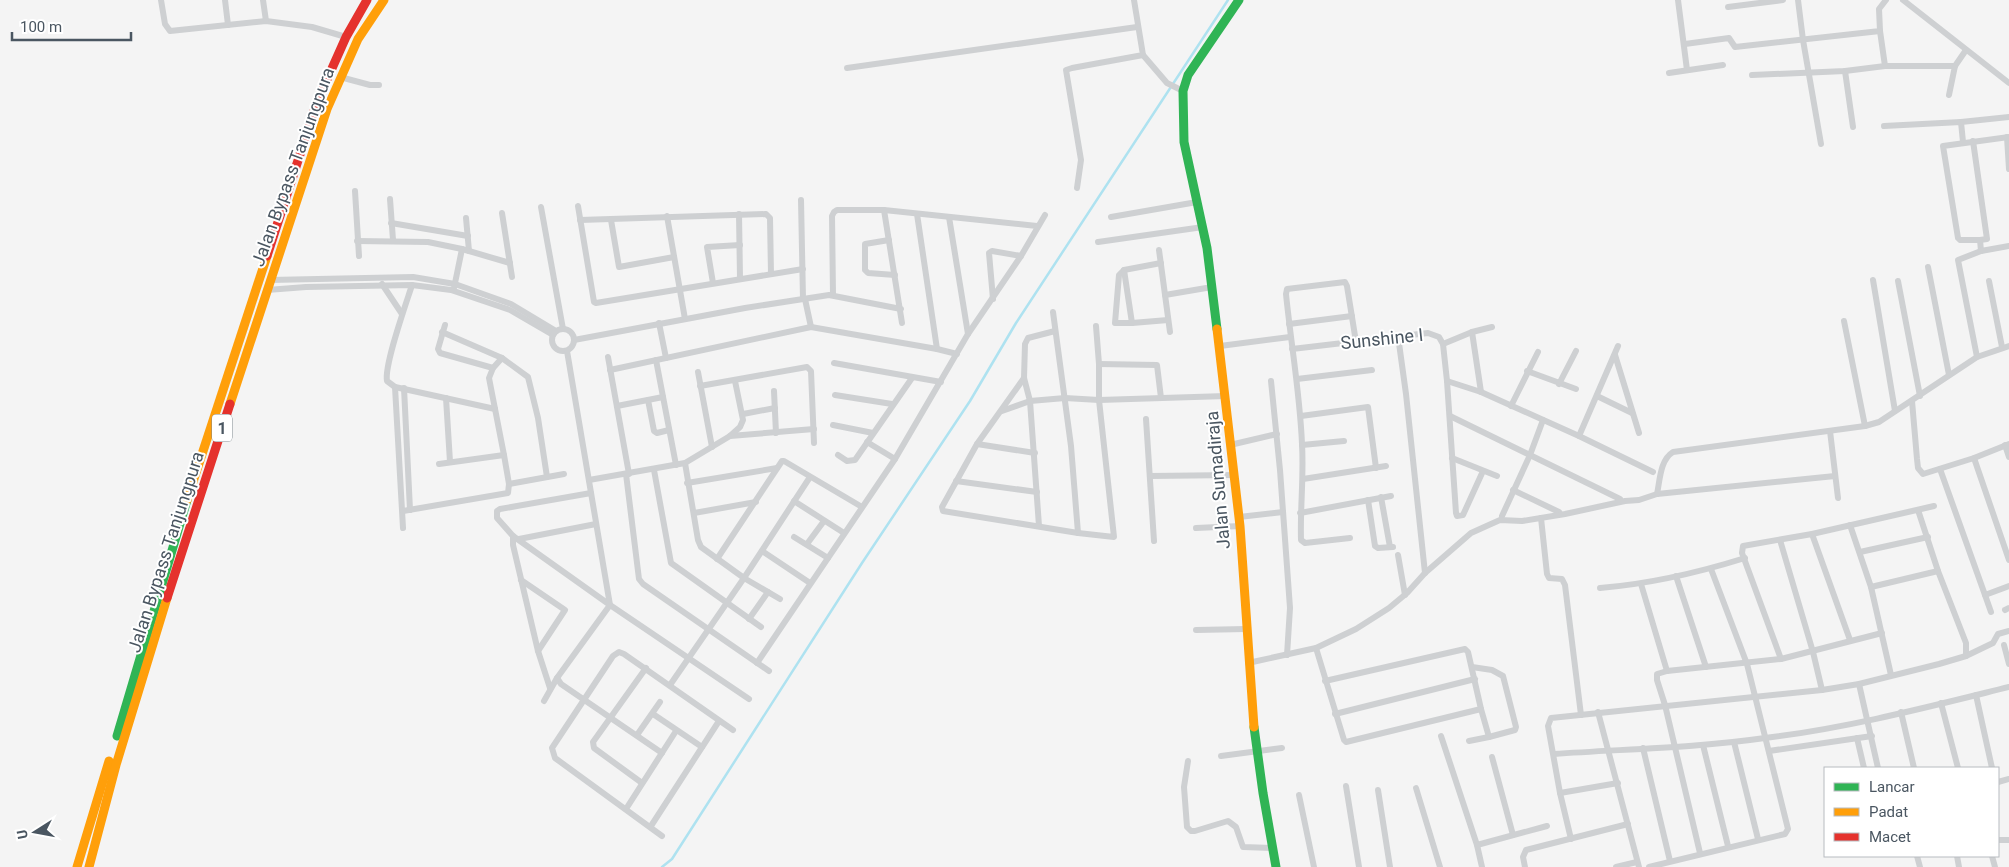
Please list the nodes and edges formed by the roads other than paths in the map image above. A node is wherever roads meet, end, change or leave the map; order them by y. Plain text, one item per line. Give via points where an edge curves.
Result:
1 (161, 0) edge
2 (225, 0) edge
3 (263, 0) edge
4 (367, 0) edge
5 (384, 0) edge
6 (1134, 0) edge
7 (1239, 0) edge
8 (1678, 0) edge
9 (1783, 0) edge
10 (1798, 0) edge
11 (1886, 0) edge
12 (1903, 0) edge
13 (1728, 8) dead end
14 (266, 21) junction
15 (228, 25) junction
16 (1137, 27) junction
17 (1880, 31) junction
18 (346, 37) junction
19 (1803, 40) junction
20 (1685, 44) junction
21 (1966, 50) junction
22 (1143, 55) junction
23 (1723, 65) dead end
24 (1885, 66) junction
25 (1955, 66) junction
26 (847, 68) dead end
27 (1687, 70) junction
28 (1845, 71) junction
29 (1808, 73) junction
30 (1669, 74) dead end
31 (1752, 75) dead end
32 (340, 77) junction
33 (2009, 83) edge
34 (379, 85) dead end
35 (1179, 89) junction
36 (1950, 95) dead end
37 (2009, 116) edge
38 (1961, 122) junction
39 (1853, 126) dead end
40 (1884, 126) dead end
41 (2008, 137) edge
42 (1963, 142) junction
43 (1973, 142) junction
44 (1821, 144) dead end
45 (2009, 169) edge
46 (1077, 188) dead end
47 (355, 191) dead end
48 (390, 199) dead end
49 (801, 200) dead end
50 (1197, 202) junction
51 (578, 206) dead end
52 (541, 207) dead end
53 (884, 210) junction
54 (502, 213) dead end
55 (740, 214) junction
56 (917, 214) junction
57 (1045, 215) dead end
58 (668, 216) junction
59 (949, 217) junction
60 (1111, 217) dead end
61 (466, 218) dead end
62 (580, 220) junction
63 (611, 220) junction
64 (390, 223) junction
65 (1037, 226) junction
66 (1203, 227) junction
67 (468, 236) junction
68 (393, 240) junction
69 (889, 240) junction
70 (1980, 240) junction
71 (357, 241) junction
72 (1098, 242) dead end
73 (740, 245) junction
74 (2009, 246) edge
75 (466, 250) junction
76 (1159, 250) dead end
77 (1981, 251) junction
78 (359, 256) dead end
79 (1021, 256) junction
80 (674, 257) junction
81 (510, 263) junction
82 (1161, 263) junction
83 (1928, 267) dead end
84 (803, 268) junction
85 (1124, 270) junction
86 (771, 274) junction
87 (895, 275) junction
88 (380, 277) junction
89 (512, 277) dead end
90 (740, 278) junction
91 (270, 280) junction
92 (1873, 280) dead end
93 (1898, 281) dead end
94 (1990, 281) dead end
95 (713, 283) junction
96 (412, 285) junction
97 (383, 286) junction
98 (1212, 287) junction
99 (454, 288) junction
100 (680, 289) junction
101 (266, 290) junction
102 (833, 295) junction
103 (1165, 295) junction
104 (804, 299) junction
105 (993, 299) junction
106 (901, 309) junction
107 (1053, 312) dead end
108 (402, 314) junction
109 (1352, 316) junction
110 (685, 319) junction
111 (1168, 320) junction
112 (1844, 321) dead end
113 (660, 323) junction
114 (902, 323) dead end
115 (1132, 323) junction
116 (1289, 324) junction
117 (445, 325) dead end
118 (1096, 326) dead end
119 (811, 327) junction
120 (1492, 327) dead end
121 (1055, 331) junction
122 (442, 332) junction
123 (557, 332) junction
124 (1170, 332) dead end
125 (1472, 332) junction
126 (968, 334) junction
127 (1398, 336) junction
128 (1290, 337) junction
129 (574, 340) junction
130 (1356, 342) junction
131 (1443, 344) junction
132 (1220, 346) junction
133 (1618, 346) dead end
134 (2006, 346) edge
135 (938, 348) junction
136 (1292, 349) junction
137 (566, 351) junction
138 (1576, 351) dead end
139 (1538, 352) dead end
140 (958, 354) junction
141 (1615, 355) junction
142 (608, 357) dead end
143 (1977, 357) junction
144 (502, 358) junction
145 (666, 358) junction
146 (656, 360) junction
147 (834, 364) dead end
148 (1099, 364) junction
149 (493, 368) junction
150 (610, 370) junction
151 (1372, 370) dead end
152 (1527, 371) junction
153 (698, 372) dead end
154 (1949, 375) junction
155 (912, 378) junction
156 (1024, 378) junction
157 (1297, 379) junction
158 (1271, 380) dead end
159 (735, 381) junction
160 (1447, 381) junction
161 (941, 382) junction
162 (1559, 384) junction
163 (395, 386) junction
164 (700, 386) junction
165 (404, 388) junction
166 (1576, 389) dead end
167 (774, 392) dead end
168 (1481, 392) junction
169 (836, 396) dead end
170 (1226, 396) junction
171 (1596, 396) junction
172 (1920, 396) junction
173 (663, 397) junction
174 (446, 398) junction
175 (1065, 398) junction
176 (1161, 398) junction
177 (648, 400) junction
178 (1099, 400) junction
179 (1912, 401) junction
180 (1030, 402) junction
181 (892, 404) junction
182 (617, 406) junction
183 (1511, 406) junction
184 (775, 408) junction
185 (494, 409) junction
186 (1896, 411) junction
187 (1001, 412) junction
188 (1632, 413) junction
189 (743, 414) junction
190 (1301, 416) junction
191 (1450, 416) junction
192 (1146, 419) dead end
193 (1543, 420) junction
194 (833, 425) dead end
195 (1866, 426) junction
196 (814, 429) junction
197 (669, 430) junction
198 (1830, 431) junction
199 (776, 433) junction
200 (873, 433) junction
201 (1639, 433) dead end
202 (1277, 434) junction
203 (730, 436) junction
204 (1579, 436) junction
205 (1344, 441) dead end
206 (867, 442) junction
207 (814, 443) dead end
208 (977, 444) junction
209 (2007, 444) edge
210 (1230, 445) junction
211 (1302, 445) junction
212 (399, 446) junction
213 (408, 446) junction
214 (712, 447) junction
215 (1035, 453) junction
216 (504, 455) junction
217 (838, 455) dead end
218 (1530, 455) junction
219 (2009, 457) edge
220 (1452, 458) junction
221 (1974, 458) junction
222 (895, 459) junction
223 (450, 462) junction
224 (685, 463) junction
225 (439, 464) dead end
226 (676, 465) junction
227 (1386, 466) dead end
228 (777, 468) junction
229 (1376, 468) junction
230 (1940, 469) junction
231 (654, 470) junction
232 (1483, 471) junction
233 (1653, 472) dead end
234 (564, 474) dead end
235 (628, 474) junction
236 (1235, 475) junction
237 (1150, 476) junction
238 (1497, 476) dead end
239 (1835, 476) junction
240 (547, 477) junction
241 (810, 477) junction
242 (1304, 479) junction
243 (588, 480) junction
244 (956, 481) junction
245 (687, 483) junction
246 (509, 484) junction
247 (1513, 490) junction
248 (1037, 492) junction
249 (591, 493) junction
250 (1657, 494) junction
251 (1391, 496) dead end
252 (1381, 497) junction
253 (1838, 498) dead end
254 (1620, 499) dead end
255 (1368, 500) junction
256 (794, 501) junction
257 (756, 502) junction
258 (1934, 506) dead end
259 (862, 507) junction
260 (407, 510) junction
261 (1918, 510) junction
262 (1283, 512) junction
263 (1559, 512) dead end
264 (694, 513) junction
265 (1300, 513) junction
266 (1502, 516) dead end
267 (1541, 518) junction
268 (824, 521) junction
269 (1240, 522) junction
270 (596, 524) junction
271 (1850, 525) junction
272 (1040, 526) junction
273 (403, 528) dead end
274 (1196, 528) dead end
275 (844, 533) junction
276 (1078, 533) junction
277 (1812, 534) junction
278 (794, 537) dead end
279 (1928, 537) junction
280 (516, 538) junction
281 (1350, 538) dead end
282 (1154, 540) dead end
283 (1780, 540) junction
284 (807, 544) junction
285 (762, 551) junction
286 (1860, 552) junction
287 (1398, 554) dead end
288 (828, 558) junction
289 (1745, 558) junction
290 (717, 560) junction
291 (2009, 560) edge
292 (1711, 569) junction
293 (1938, 572) junction
294 (1425, 573) junction
295 (1676, 576) junction
296 (744, 578) junction
297 (522, 580) junction
298 (810, 583) junction
299 (1641, 584) junction
300 (2009, 586) edge
301 (1871, 587) junction
302 (1600, 588) dead end
303 (768, 592) junction
304 (1405, 595) junction
305 (1985, 596) junction
306 (780, 599) dead end
307 (727, 603) junction
308 (610, 605) junction
309 (1991, 612) dead end
310 (749, 619) junction
311 (760, 627) dead end
312 (1246, 629) junction
313 (708, 630) junction
314 (1196, 630) dead end
315 (2009, 631) edge
316 (1882, 633) junction
317 (1850, 640) junction
318 (1993, 643) junction
319 (2007, 645) edge
320 (1316, 648) junction
321 (538, 652) junction
322 (1813, 652) junction
323 (1287, 655) junction
324 (1966, 656) junction
325 (689, 657) junction
326 (1781, 660) junction
327 (1248, 662) junction
328 (758, 663) junction
329 (1747, 664) junction
330 (2009, 664) edge
331 (1472, 667) junction
332 (1706, 667) junction
333 (646, 668) junction
334 (769, 671) dead end
335 (1666, 671) junction
336 (1891, 675) junction
337 (557, 678) junction
338 (1475, 679) junction
339 (1325, 681) junction
340 (1859, 684) junction
341 (670, 685) junction
342 (2009, 687) edge
343 (550, 688) junction
344 (1822, 690) junction
345 (1976, 695) junction
346 (1756, 696) junction
347 (749, 699) dead end
348 (584, 700) junction
349 (544, 701) dead end
350 (660, 702) dead end
351 (1941, 702) junction
352 (1665, 705) junction
353 (1481, 709) junction
354 (1598, 712) junction
355 (1901, 712) junction
356 (653, 714) junction
357 (1335, 714) junction
358 (1580, 715) junction
359 (610, 717) junction
360 (719, 721) junction
361 (1868, 722) junction
362 (733, 730) dead end
363 (676, 731) junction
364 (637, 735) junction
365 (1441, 736) dead end
366 (1872, 736) junction
367 (1489, 737) junction
368 (1765, 738) junction
369 (1857, 738) junction
370 (1469, 742) dead end
371 (1734, 742) junction
372 (1703, 745) junction
373 (702, 747) junction
374 (1675, 747) junction
375 (1282, 748) dead end
376 (1643, 748) junction
377 (1610, 750) junction
378 (1257, 752) junction
379 (1769, 752) junction
380 (662, 753) junction
381 (1554, 754) junction
382 (1221, 756) dead end
383 (1492, 757) dead end
384 (1188, 761) dead end
385 (1864, 767) edge
386 (1878, 767) edge
387 (1914, 767) edge
388 (1958, 767) edge
389 (1992, 767) edge
390 (642, 783) junction
391 (1618, 783) junction
392 (1346, 786) dead end
393 (1416, 788) dead end
394 (1378, 790) dead end
395 (1560, 793) junction
396 (1299, 795) dead end
397 (626, 809) junction
398 (1628, 824) junction
399 (651, 826) junction
400 (1547, 826) dead end
401 (1513, 835) junction
402 (662, 836) dead end
403 (1571, 839) junction
404 (1758, 839) junction
405 (1477, 845) junction
406 (1728, 846) junction
407 (1272, 848) junction
408 (1700, 854) junction
409 (1670, 861) junction
410 (1638, 864) edge
411 (77, 867) edge
412 (89, 867) edge
413 (1276, 867) edge
414 (1314, 867) edge
415 (1359, 867) edge
416 (1390, 867) edge
417 (1440, 867) edge
418 (1482, 867) edge
419 (1525, 867) edge
420 (1616, 867) edge
421 (1650, 867) edge

1 - 15 street via 165,24 170,31
2 - 15 street
3 - 14 street
4 - 18 main road, Jalan Bypass Tanjungpura / 1
5 - 32 main road, Jalan Bypass Tanjungpura / 1 via 358,39
6 - 16 street
7 - 35 main road
8 - 20 street
9 - 13 street
10 - 19 street
11 - 17 street via 1879,9
12 - 21 street
14 - 15 street
14 - 18 street via 312,27
16 - 22 street
16 - 26 street
17 - 19 street
17 - 24 street
18 - 411 main road, Jalan Bypass Tanjungpura / 1 via 317,102 249,310 181,520
19 - 20 street via 1735,47 1729,38
19 - 29 street
20 - 27 street
21 - 25 street
21 - 33 street
22 - 35 street via 1167,83
22 - 46 street via 1066,70 1081,160
23 - 27 street
24 - 25 street
24 - 28 street
25 - 36 street
27 - 30 street
28 - 29 street
28 - 39 street
29 - 31 street
29 - 44 street
32 - 34 street
32 - 91 main road, Jalan Bypass Tanjungpura / 1
35 - 50 main road, Jalan Sumadiraja via 1184,142
37 - 38 street
38 - 40 street
38 - 42 street
41 - 43 street
41 - 45 street
42 - 43 street
42 - 70 street via 1943,147 1958,238
43 - 70 street via 1986,239
47 - 71 street
48 - 64 street
49 - 84 street
50 - 60 street
50 - 66 main road, Jalan Sumadiraja
51 - 62 street
52 - 123 street
53 - 56 street
53 - 69 street
53 - 102 street via 834,212
54 - 81 street
55 - 58 street
55 - 73 street
55 - 86 street via 768,215
56 - 59 street
56 - 135 street
57 - 65 street
58 - 63 street
58 - 80 street
59 - 65 street
59 - 126 street
61 - 67 street
62 - 63 street
62 - 100 street via 595,303
63 - 80 street via 619,267
64 - 67 street
64 - 68 street
65 - 79 street
66 - 72 street
66 - 98 main road, Jalan Sumadiraja
67 - 75 street
68 - 71 street
68 - 75 street via 428,242
69 - 87 street
69 - 87 street via 866,242 865,270
70 - 77 street
71 - 78 street
73 - 90 street
73 - 95 street via 707,247
74 - 77 street
75 - 81 street
75 - 99 street
76 - 82 street
77 - 143 street via 1957,262
79 - 105 street
79 - 105 street via 989,253
80 - 100 street
81 - 89 street
82 - 85 street
82 - 103 street
83 - 154 street
84 - 86 street
84 - 104 street
85 - 115 street
85 - 115 street via 1117,278 1115,323
86 - 90 street
87 - 106 street
88 - 91 street
88 - 97 street
88 - 99 street via 413,277
90 - 95 street
91 - 101 main road, Jalan Bypass Tanjungpura / 1
92 - 186 street
93 - 172 street
94 - 134 street
95 - 100 street
96 - 97 street
96 - 99 street
96 - 108 street
97 - 101 street
97 - 108 street
98 - 103 street
98 - 132 main road, Jalan Sumadiraja
99 - 123 street
100 - 110 street
101 - 412 main road, Jalan Bypass Tanjungpura / 1 via 136,699
102 - 104 street
102 - 106 street
103 - 111 street
104 - 110 street
104 - 119 street
105 - 126 street
106 - 114 street
107 - 121 street
108 - 163 street via 386,377
109 - 116 street
109 - 116 street via 1344,282 1289,288 1286,294
109 - 130 street
110 - 113 street
111 - 115 street
111 - 124 street
112 - 195 street
113 - 129 street
113 - 145 street
116 - 128 street
117 - 122 street
118 - 148 street
119 - 135 street
119 - 145 street
120 - 125 street
121 - 156 street via 1026,341
121 - 175 street
122 - 144 street
122 - 149 street via 440,352
123 - 129 street via 569,331
123 - 137 street via 552,342 556,349
125 - 131 street
125 - 168 street
126 - 140 street
127 - 130 street, Sunshine I
127 - 131 street, Sunshine I via 1428,333 1439,337
127 - 294 street
128 - 132 street
128 - 136 street
129 - 137 street
130 - 136 street, Sunshine I
131 - 160 street, Sunshine I
132 - 170 main road, Jalan Sumadiraja
133 - 141 street
134 - 143 street
135 - 140 street
136 - 157 street
137 - 243 street
138 - 162 street
139 - 152 street
140 - 161 street
141 - 171 street
141 - 188 street
142 - 150 street
143 - 154 street
144 - 149 street
144 - 240 street via 528,377
145 - 146 street
146 - 150 street
146 - 173 street
147 - 155 street
148 - 176 street via 1157,365
148 - 178 street
149 - 185 street via 489,378
150 - 182 street
151 - 157 street
152 - 162 street
152 - 183 street
153 - 164 street
154 - 172 street
155 - 161 street
155 - 181 street
156 - 180 street
156 - 187 street
157 - 190 street
158 - 202 street
159 - 164 street
159 - 189 street
159 - 196 street via 808,367 811,371
160 - 168 street
160 - 191 street, Sunshine I
161 - 222 street
162 - 166 street
163 - 165 street
163 - 212 street
164 - 214 street
165 - 174 street
165 - 213 street
167 - 184 street
168 - 183 street
169 - 181 street
170 - 176 street
170 - 210 main road, Jalan Sumadiraja
171 - 188 street
171 - 204 street
172 - 179 street
173 - 177 street
173 - 197 street
174 - 185 street
174 - 223 street
175 - 178 street
175 - 180 street
175 - 276 street
176 - 178 street
177 - 182 street
177 - 197 street via 654,432
178 - 276 street via 1114,536
179 - 186 street
179 - 230 street via 1918,468 1923,474
180 - 187 street
180 - 215 street
181 - 200 street
182 - 235 street
183 - 193 street
184 - 189 street
184 - 199 street
185 - 216 street
186 - 195 street
187 - 208 street
188 - 201 street
189 - 203 street via 742,424
190 - 211 street
190 - 229 street via 1368,407
191 - 218 street
191 - 220 street, Sunshine I
192 - 237 street
193 - 204 street
193 - 218 street
194 - 200 street
195 - 198 street
196 - 199 street
196 - 207 street
197 - 226 street
198 - 239 street
198 - 250 street via 1673,452 1667,455 1662,468
199 - 203 street
200 - 206 street
202 - 210 street
202 - 262 street
203 - 214 street
204 - 233 street
205 - 211 street
206 - 217 street via 854,460 847,461
206 - 222 street
208 - 215 street
208 - 244 street
209 - 219 street
209 - 221 street
210 - 236 main road, Jalan Sumadiraja
211 - 242 street
212 - 213 street
212 - 260 street
213 - 260 street
214 - 224 street
215 - 248 street
216 - 223 street
216 - 246 street
218 - 247 street
218 - 254 street
220 - 232 street
220 - 232 street, Sunshine I via 1457,516 1463,515
221 - 230 street
221 - 291 street
222 - 259 street
223 - 225 street
224 - 226 street
224 - 245 street
226 - 231 street
227 - 229 street
228 - 241 street via 784,461
228 - 245 street
228 - 257 street
229 - 242 street
230 - 305 street
231 - 235 street
231 - 307 street via 671,562
232 - 238 street
234 - 240 street
235 - 243 street
235 - 313 street via 639,579
236 - 237 street
236 - 269 main road, Jalan Sumadiraja
237 - 282 street
239 - 250 street
239 - 253 street
240 - 246 street
241 - 256 street
241 - 259 street
242 - 265 street
243 - 249 street
244 - 248 street
244 - 272 street via 942,507 944,511
245 - 264 street
246 - 260 street via 506,495
247 - 263 street
247 - 266 street
248 - 272 street
249 - 270 street
249 - 280 street via 500,509 496,514 499,522
250 - 267 street
251 - 252 street
252 - 255 street
252 - 255 street via 1392,547 1375,546
255 - 265 street
256 - 268 street
256 - 285 street
257 - 264 street
257 - 290 street
258 - 261 street
259 - 275 street
260 - 273 street
261 - 271 street
261 - 279 street
262 - 269 street
262 - 323 street via 1290,608
264 - 290 street via 699,544
265 - 281 street via 1302,543
267 - 294 street via 1500,520 1471,533
267 - 358 street via 1547,574 1549,578 1562,579 1565,585
268 - 275 street
268 - 284 street
269 - 274 street
269 - 312 main road, Jalan Sumadiraja
270 - 280 street
270 - 308 street
271 - 277 street
271 - 286 street
272 - 276 street
275 - 288 street
277 - 283 street
277 - 317 street
278 - 284 street
279 - 286 street
279 - 293 street
280 - 297 street
280 - 308 street
283 - 289 street via 1743,546
283 - 322 street
284 - 288 street
285 - 296 street
285 - 298 street
286 - 301 street
287 - 304 street
288 - 298 street
289 - 292 street
289 - 326 street
290 - 296 street
292 - 295 street
292 - 329 street
293 - 301 street
293 - 324 street via 1966,643
294 - 304 street
295 - 299 street
295 - 332 street
296 - 303 street
296 - 307 street
297 - 321 street
297 - 321 street via 565,610
298 - 328 street
299 - 302 street
299 - 335 street
300 - 305 street
301 - 316 street
303 - 306 street
303 - 310 street
304 - 320 street via 1356,629
305 - 309 street
307 - 310 street
307 - 313 street
308 - 325 street
308 - 337 street
310 - 311 street
312 - 314 street
312 - 327 main road, Jalan Sumadiraja
313 - 325 street
313 - 328 street
315 - 318 street via 1998,634
316 - 317 street
316 - 336 street
317 - 322 street
318 - 319 street
318 - 324 street
319 - 330 street
320 - 323 street
320 - 339 street
321 - 343 street
322 - 326 street
322 - 344 street
323 - 327 street
324 - 336 street
325 - 341 street
325 - 347 street
326 - 329 street
327 - 378 main road, Jalan Sumadiraja
328 - 334 street
329 - 332 street
329 - 346 street
331 - 338 street
331 - 339 street via 1465,649
331 - 367 street via 1492,670 1503,676 1516,727
332 - 335 street
333 - 341 street
333 - 348 street via 624,654 613,656
333 - 359 street
335 - 352 street via 1658,672 1656,680
336 - 340 street
337 - 343 street
337 - 348 street
338 - 353 street
338 - 357 street
339 - 357 street
340 - 344 street
340 - 361 street
341 - 360 street
342 - 345 street
343 - 349 street
344 - 346 street
345 - 351 street
345 - 389 street
346 - 352 street
346 - 368 street
348 - 359 street
348 - 397 street via 552,748 552,753
350 - 356 street
351 - 355 street
351 - 388 street
352 - 354 street
352 - 374 street
353 - 357 street via 1349,742 1344,740
353 - 367 street
354 - 358 street
354 - 377 street
355 - 361 street
355 - 387 street
356 - 363 street
356 - 364 street
358 - 381 street via 1551,718 1548,722
359 - 364 street
359 - 390 street via 593,745
360 - 362 street
360 - 373 street
361 - 366 street
361 - 368 street
363 - 373 street
363 - 380 street
364 - 380 street
365 - 405 street
366 - 369 street
366 - 386 street
367 - 370 street
368 - 371 street
368 - 379 street
369 - 379 street
369 - 385 street
371 - 372 street
371 - 404 street
372 - 374 street
372 - 406 street
373 - 399 street
374 - 376 street
374 - 408 street
375 - 378 street
376 - 377 street
376 - 409 street
377 - 381 street
377 - 391 street
378 - 382 street
378 - 407 main road, Jalan Sumadiraja
379 - 404 street via 1788,829 1785,834
380 - 390 street
381 - 395 street
383 - 401 street
384 - 407 street via 1184,787 1187,827 1195,831 1228,822 1236,827 1242,846
390 - 397 street
391 - 395 street
391 - 398 street
392 - 415 street
393 - 417 street
394 - 416 street
395 - 403 street
396 - 414 street
397 - 399 street
398 - 403 street
398 - 410 street
399 - 402 street
400 - 401 street
401 - 405 street
403 - 419 street via 1526,850 1523,857
404 - 406 street
405 - 418 street
406 - 408 street
407 - 413 main road, Jalan Sumadiraja
408 - 409 street
409 - 421 street
410 - 420 street

